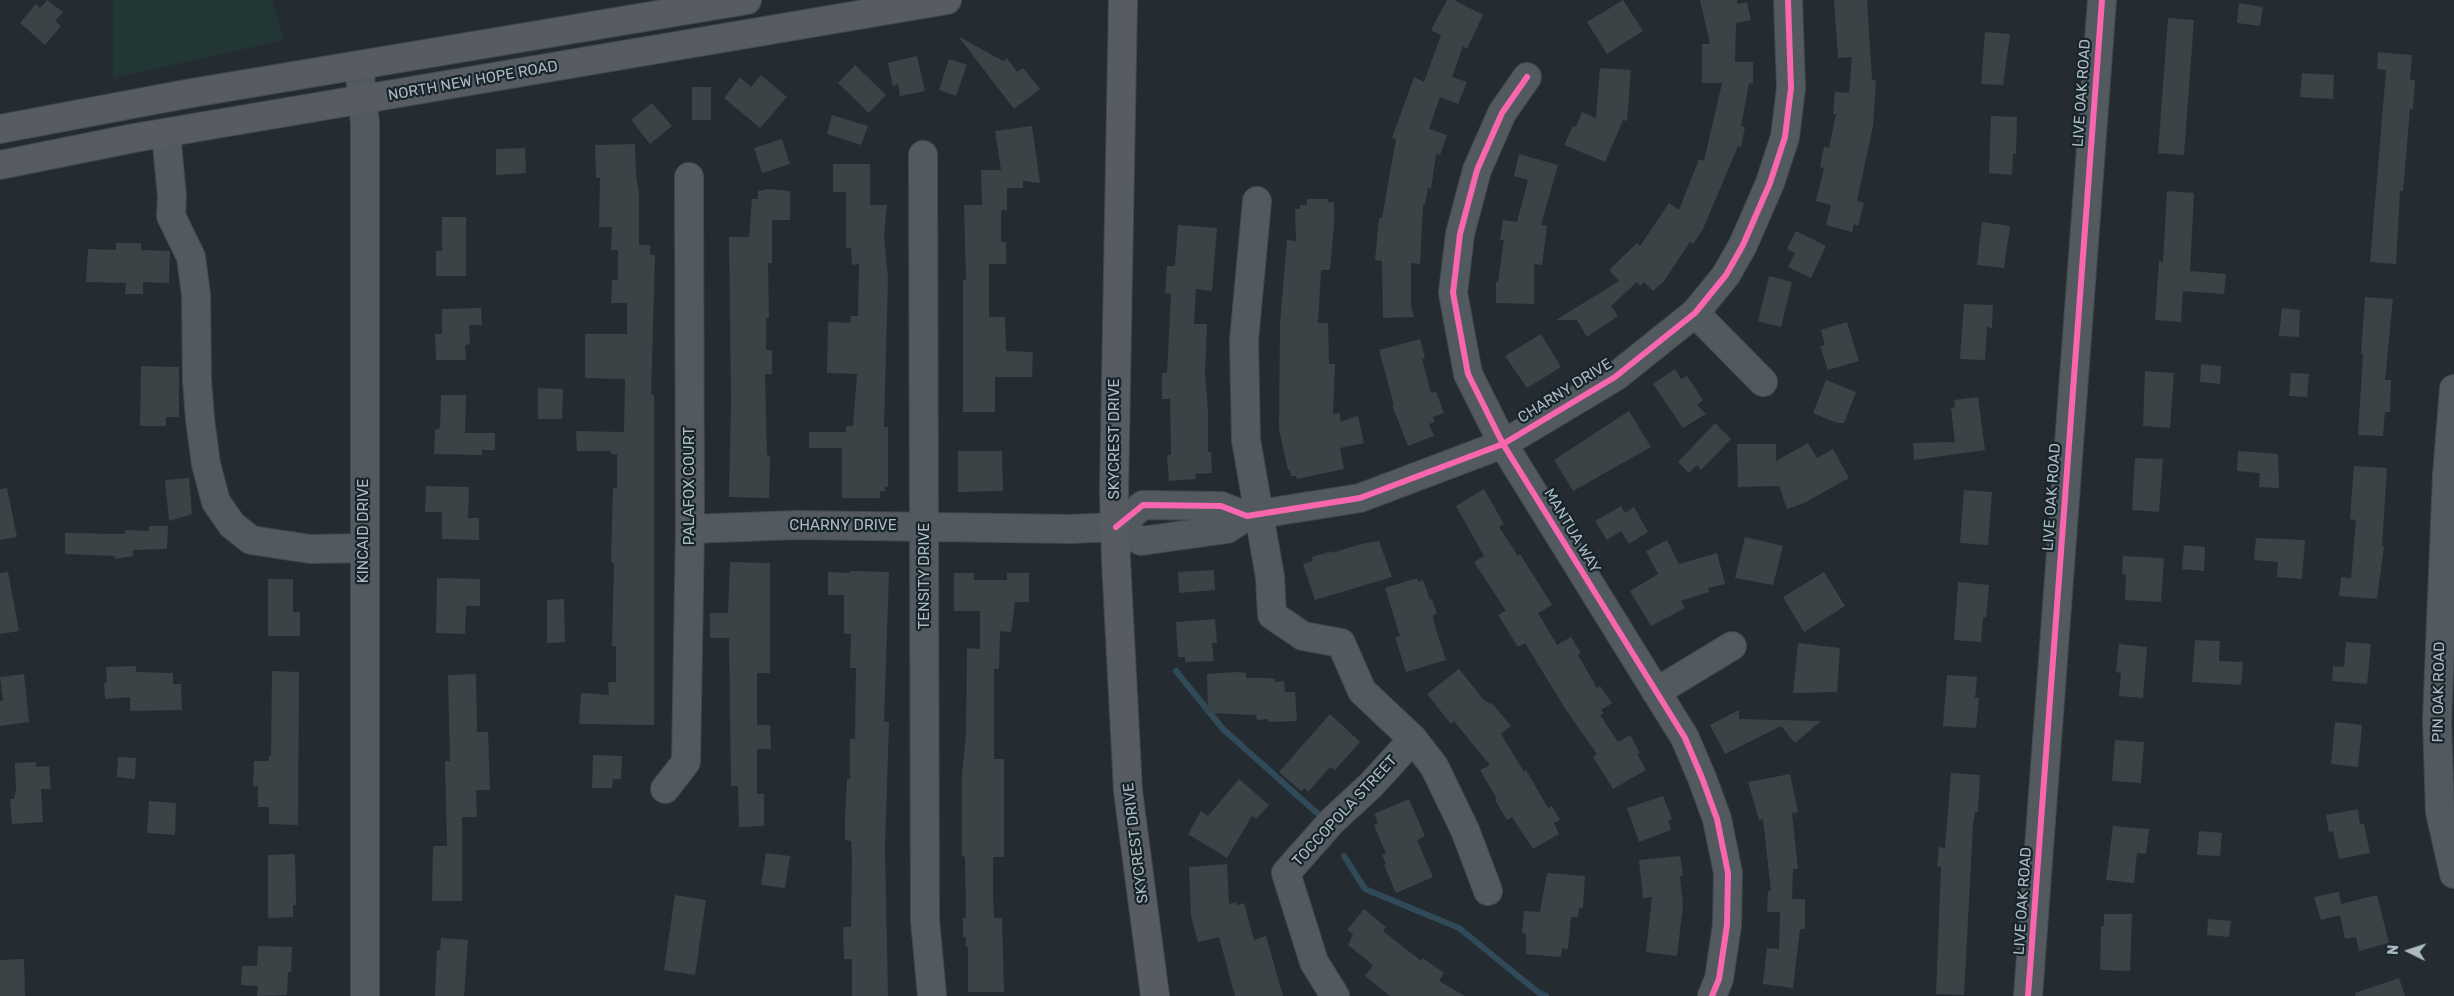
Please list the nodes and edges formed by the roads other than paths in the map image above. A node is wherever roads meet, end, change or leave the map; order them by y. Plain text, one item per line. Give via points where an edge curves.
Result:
1 (747, 0) edge
2 (946, 0) edge
3 (1123, 0) edge
4 (1788, 0) edge
5 (2102, 0) edge
6 (359, 66) junction
7 (1527, 77) dead end
8 (363, 100) junction
9 (0, 129) edge
10 (166, 133) junction
11 (923, 155) dead end
12 (0, 165) edge
13 (689, 177) dead end
14 (1257, 201) dead end
15 (1695, 313) junction
16 (1762, 382) dead end
17 (2454, 389) edge
18 (1504, 444) junction
19 (1254, 516) junction
20 (1116, 526) junction
21 (925, 527) junction
22 (690, 529) junction
23 (364, 548) junction
24 (1732, 646) dead end
25 (1656, 692) junction
26 (1413, 739) junction
27 (665, 789) dead end
28 (2454, 874) edge
29 (1488, 891) dead end
30 (365, 996) edge
31 (932, 996) edge
32 (1154, 996) edge
33 (1335, 996) edge
34 (1712, 996) edge
35 (2028, 996) edge

1 - 6 main road
2 - 8 main road, NORTH NEW HOPE ROAD
3 - 20 main road, SKYCREST DRIVE
4 - 15 street, CHARNY DRIVE via 1791,88 1785,137 1770,183 1742,245 1726,275
5 - 35 street, LIVE OAK ROAD
6 - 8 street, KINCAID DRIVE
6 - 9 main road
7 - 18 street, MANTUA WAY via 1502,113 1477,170 1460,234 1453,293 1468,374
8 - 10 main road, NORTH NEW HOPE ROAD
8 - 23 street, KINCAID DRIVE
10 - 12 main road, NORTH NEW HOPE ROAD
10 - 23 street via 171,216 191,257 196,295 200,419 206,464 216,502 232,525 251,540 310,549
11 - 21 street, TENSITY DRIVE
13 - 22 street, PALAFOX COURT
14 - 19 street via 1244,340 1246,440
15 - 16 street
15 - 18 street, CHARNY DRIVE via 1615,377
17 - 28 street, PIN OAK ROAD via 2447,476 2437,720 2440,812
18 - 19 street, CHARNY DRIVE via 1360,498
18 - 25 street, MANTUA WAY
19 - 20 street, CHARNY DRIVE via 1227,529 1140,541
19 - 26 street via 1270,577 1272,615 1303,636 1341,643 1362,692
20 - 21 street, CHARNY DRIVE via 1071,529
20 - 32 main road, SKYCREST DRIVE via 1128,791
21 - 22 street, CHARNY DRIVE via 797,525
21 - 31 street, TENSITY DRIVE via 925,920
22 - 27 street, PALAFOX COURT via 686,762
23 - 30 street, KINCAID DRIVE
24 - 25 street
25 - 34 street, MANTUA WAY via 1685,738 1702,778 1717,819 1728,873 1727,924 1719,979
26 - 29 street via 1434,766 1465,830
26 - 33 street, TOCCOPOLA STREET via 1286,873 1314,962

